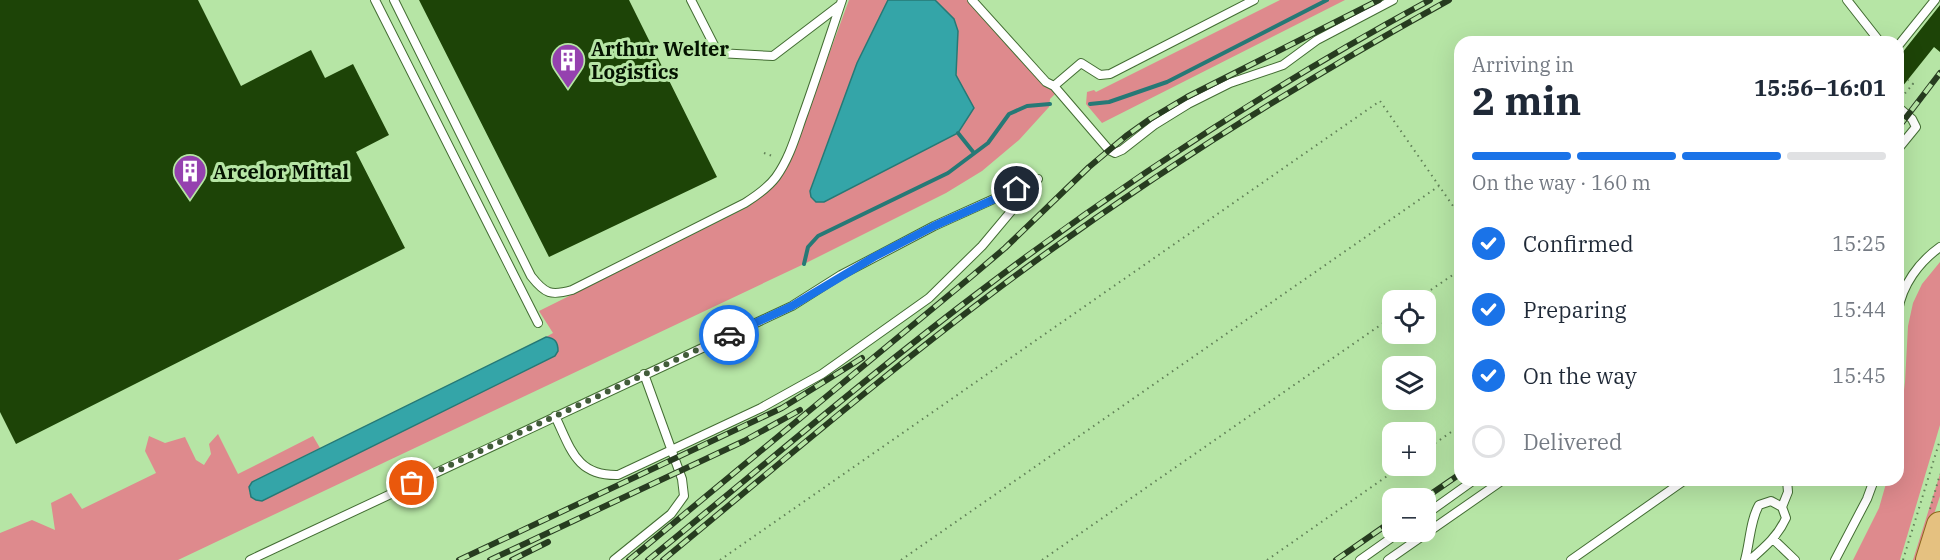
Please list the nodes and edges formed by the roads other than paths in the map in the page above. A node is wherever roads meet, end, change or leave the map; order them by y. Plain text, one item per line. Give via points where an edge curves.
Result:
1 (375, 0) edge
2 (394, 0) edge
3 (692, 0) edge
4 (972, 0) edge
5 (1254, 0) edge
6 (1393, 0) edge
7 (1847, 0) edge
8 (1935, 0) edge
9 (841, 2) edge
10 (1875, 36) edge
11 (1904, 39) edge
12 (1056, 88) junction
13 (1904, 111) edge
14 (1904, 142) edge
15 (1940, 247) edge
16 (1904, 290) edge
17 (538, 323) dead end
18 (644, 374) junction
19 (555, 416) junction
20 (673, 450) junction
21 (1465, 486) edge
22 (1494, 486) edge
23 (1676, 486) edge
24 (1788, 486) edge
25 (1872, 486) edge
26 (1436, 506) edge
27 (1782, 507) junction
28 (1940, 525) edge
29 (1773, 539) junction
30 (1385, 542) edge
31 (250, 560) edge
32 (614, 560) edge
33 (1360, 560) edge
34 (1388, 560) edge
35 (1571, 560) edge
36 (1745, 560) edge
37 (1750, 560) edge
38 (1795, 560) edge
39 (1835, 560) edge
40 (1929, 560) edge

1 - 17 lane
2 - 9 lane via 531,276 541,289 557,294 573,290 732,210 768,185 786,161
3 - 9 lane via 718,53 773,56
4 - 12 lane via 1046,82
5 - 12 lane via 1110,74 1100,75 1080,63
6 - 12 lane via 1317,40 1283,65 1230,83 1188,104 1115,153
7 - 10 lane
8 - 11 lane
13 - 14 lane via 1916,128
15 - 16 lane via 1911,275
18 - 19 lane
18 - 20 lane
18 - 20 lane via 792,306 934,226 1038,179 982,246 929,298 822,374
19 - 20 lane via 573,454 587,470 604,476 618,475
19 - 31 lane
20 - 32 lane via 684,496 671,514
21 - 26 lane
22 - 34 lane
23 - 35 lane
24 - 27 lane
25 - 39 lane
27 - 29 lane via 1786,518
27 - 36 lane via 1770,501 1759,505 1753,516
28 - 40 main road
29 - 37 lane
29 - 38 lane
30 - 33 lane

